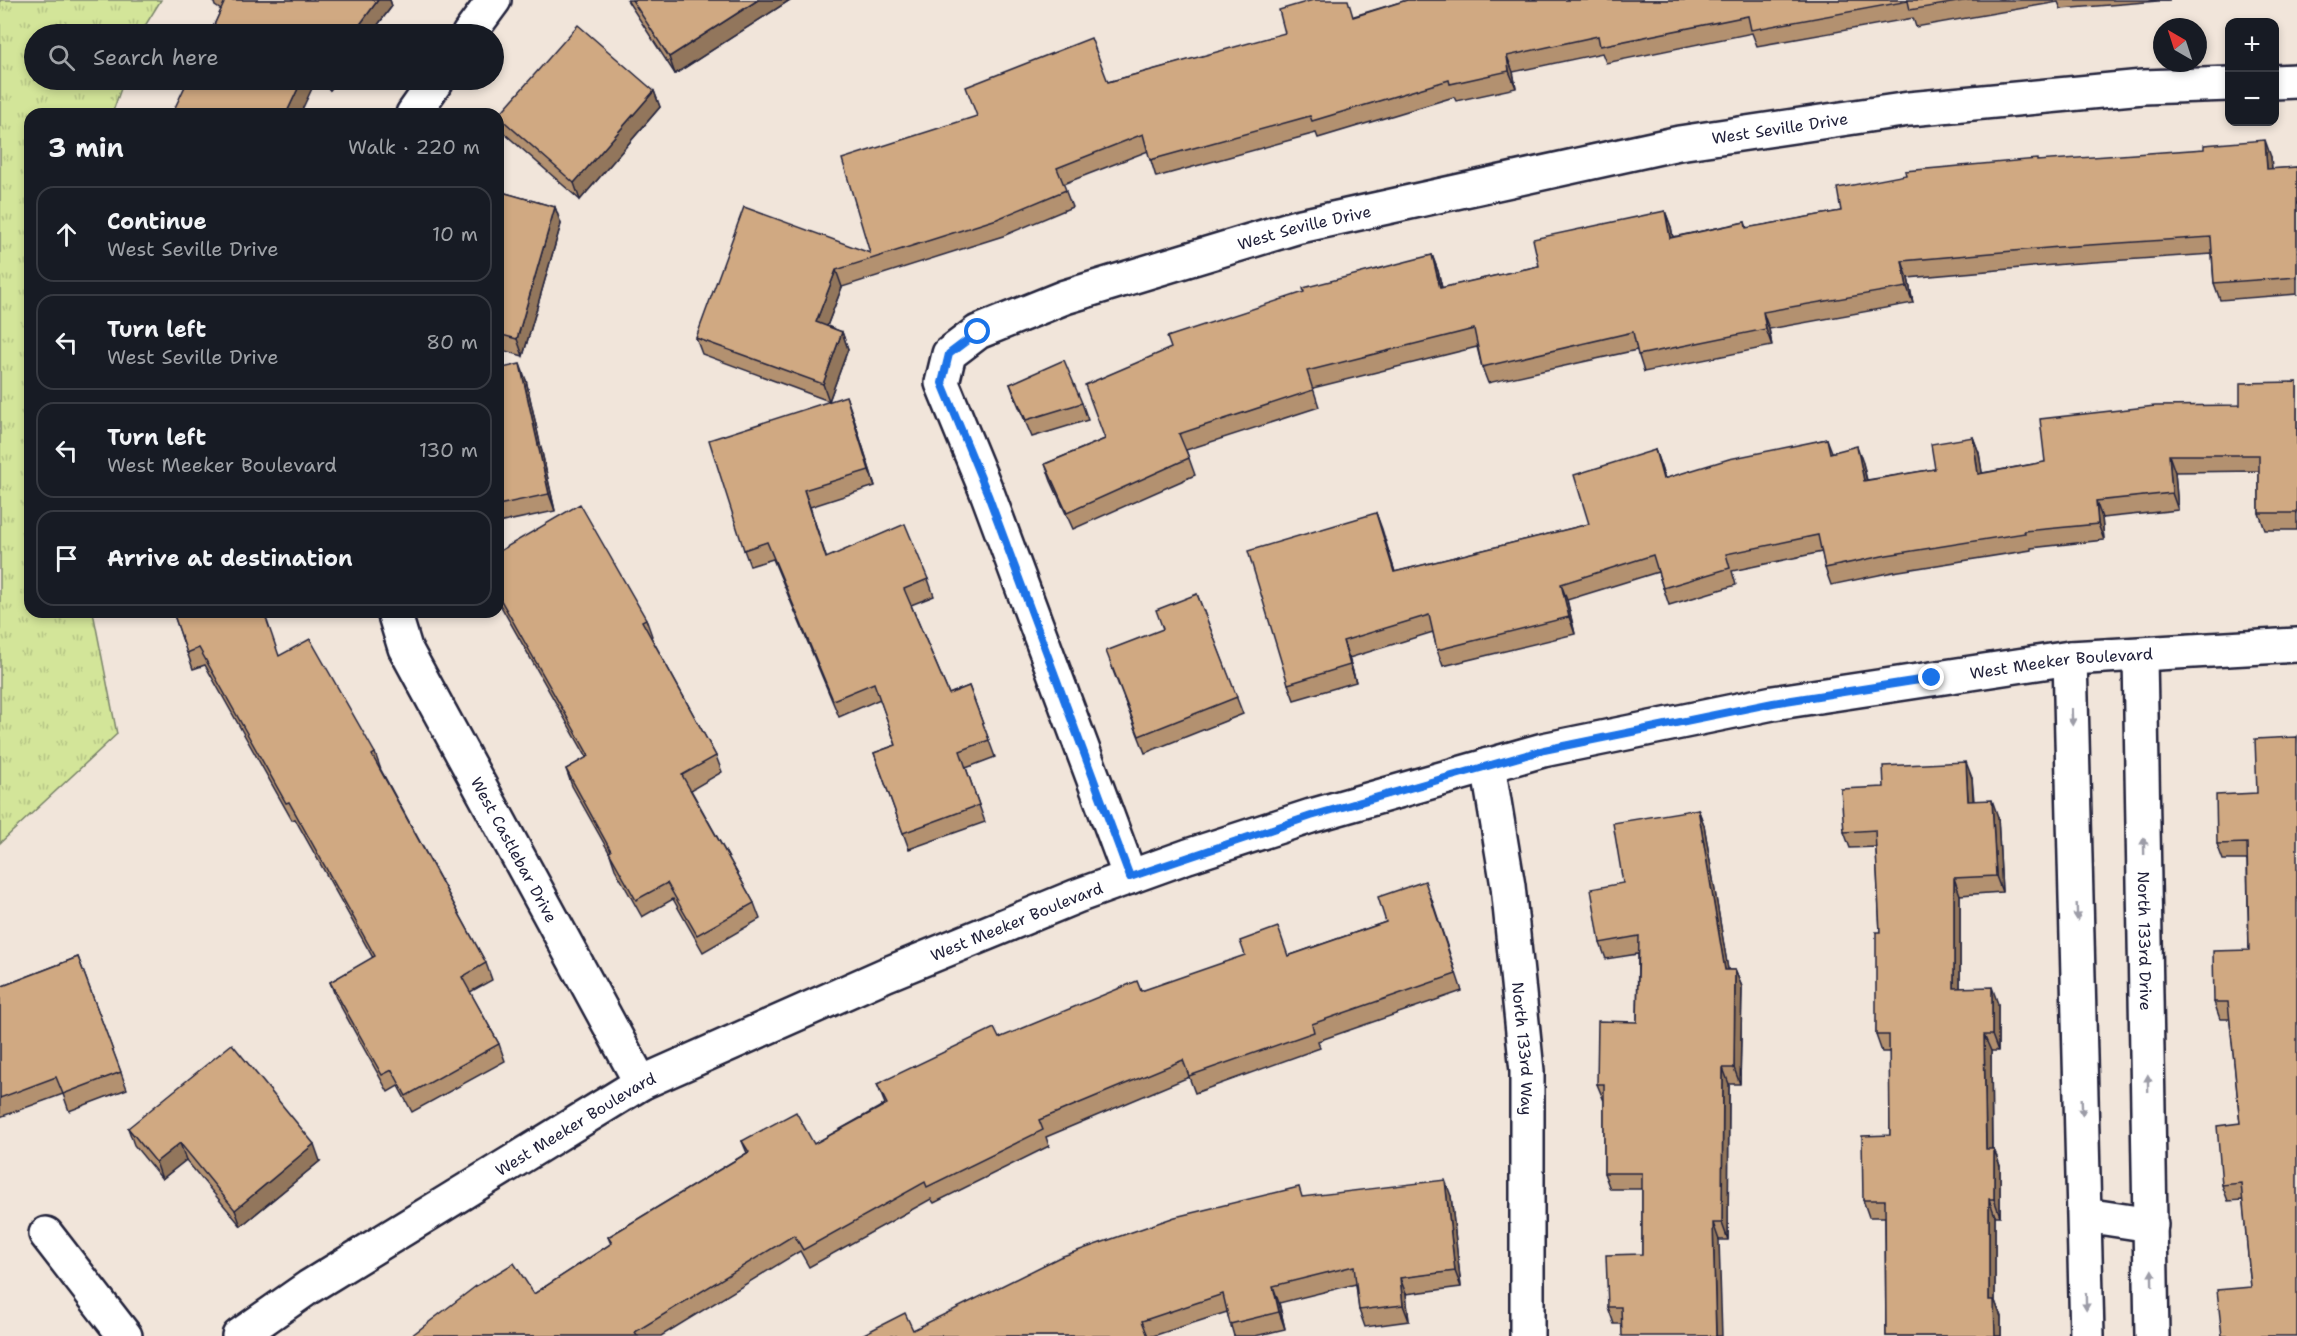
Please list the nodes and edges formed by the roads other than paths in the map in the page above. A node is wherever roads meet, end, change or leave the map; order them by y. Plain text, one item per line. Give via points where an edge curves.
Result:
1 (494, 0) edge
2 (476, 24) edge
3 (2297, 81) edge
4 (2279, 82) edge
5 (2225, 84) edge
6 (430, 90) edge
7 (416, 108) edge
8 (396, 618) edge
9 (2297, 645) edge
10 (2140, 656) junction
11 (2070, 658) junction
12 (1488, 765) junction
13 (1130, 877) junction
14 (641, 1083) junction
15 (2085, 1215) junction
16 (2151, 1225) junction
17 (46, 1234) dead end
18 (125, 1336) edge
19 (239, 1336) edge
20 (1527, 1336) edge
21 (2087, 1336) edge
22 (2152, 1336) edge

1 - 2 street
3 - 4 street
5 - 13 street, West Seville Drive via 2143,87 1909,109 1680,143 1296,227 1065,297 978,332 949,354 942,383 988,495
6 - 7 street
8 - 14 street, West Castlebar Drive via 405,648
9 - 10 street, West Meeker Boulevard
10 - 11 street, West Meeker Boulevard
16 -> 10 street, North 133rd Drive
11 - 12 street, West Meeker Boulevard via 1773,703
11 -> 15 street
12 - 13 street, West Meeker Boulevard via 1311,816
12 - 20 street, North 133rd Way via 1508,886 1527,1071
13 - 14 street, West Meeker Boulevard via 887,974
14 - 19 street, West Meeker Boulevard via 309,1287
15 - 16 street
15 -> 21 street
22 -> 16 street, North 133rd Drive
17 - 18 street

